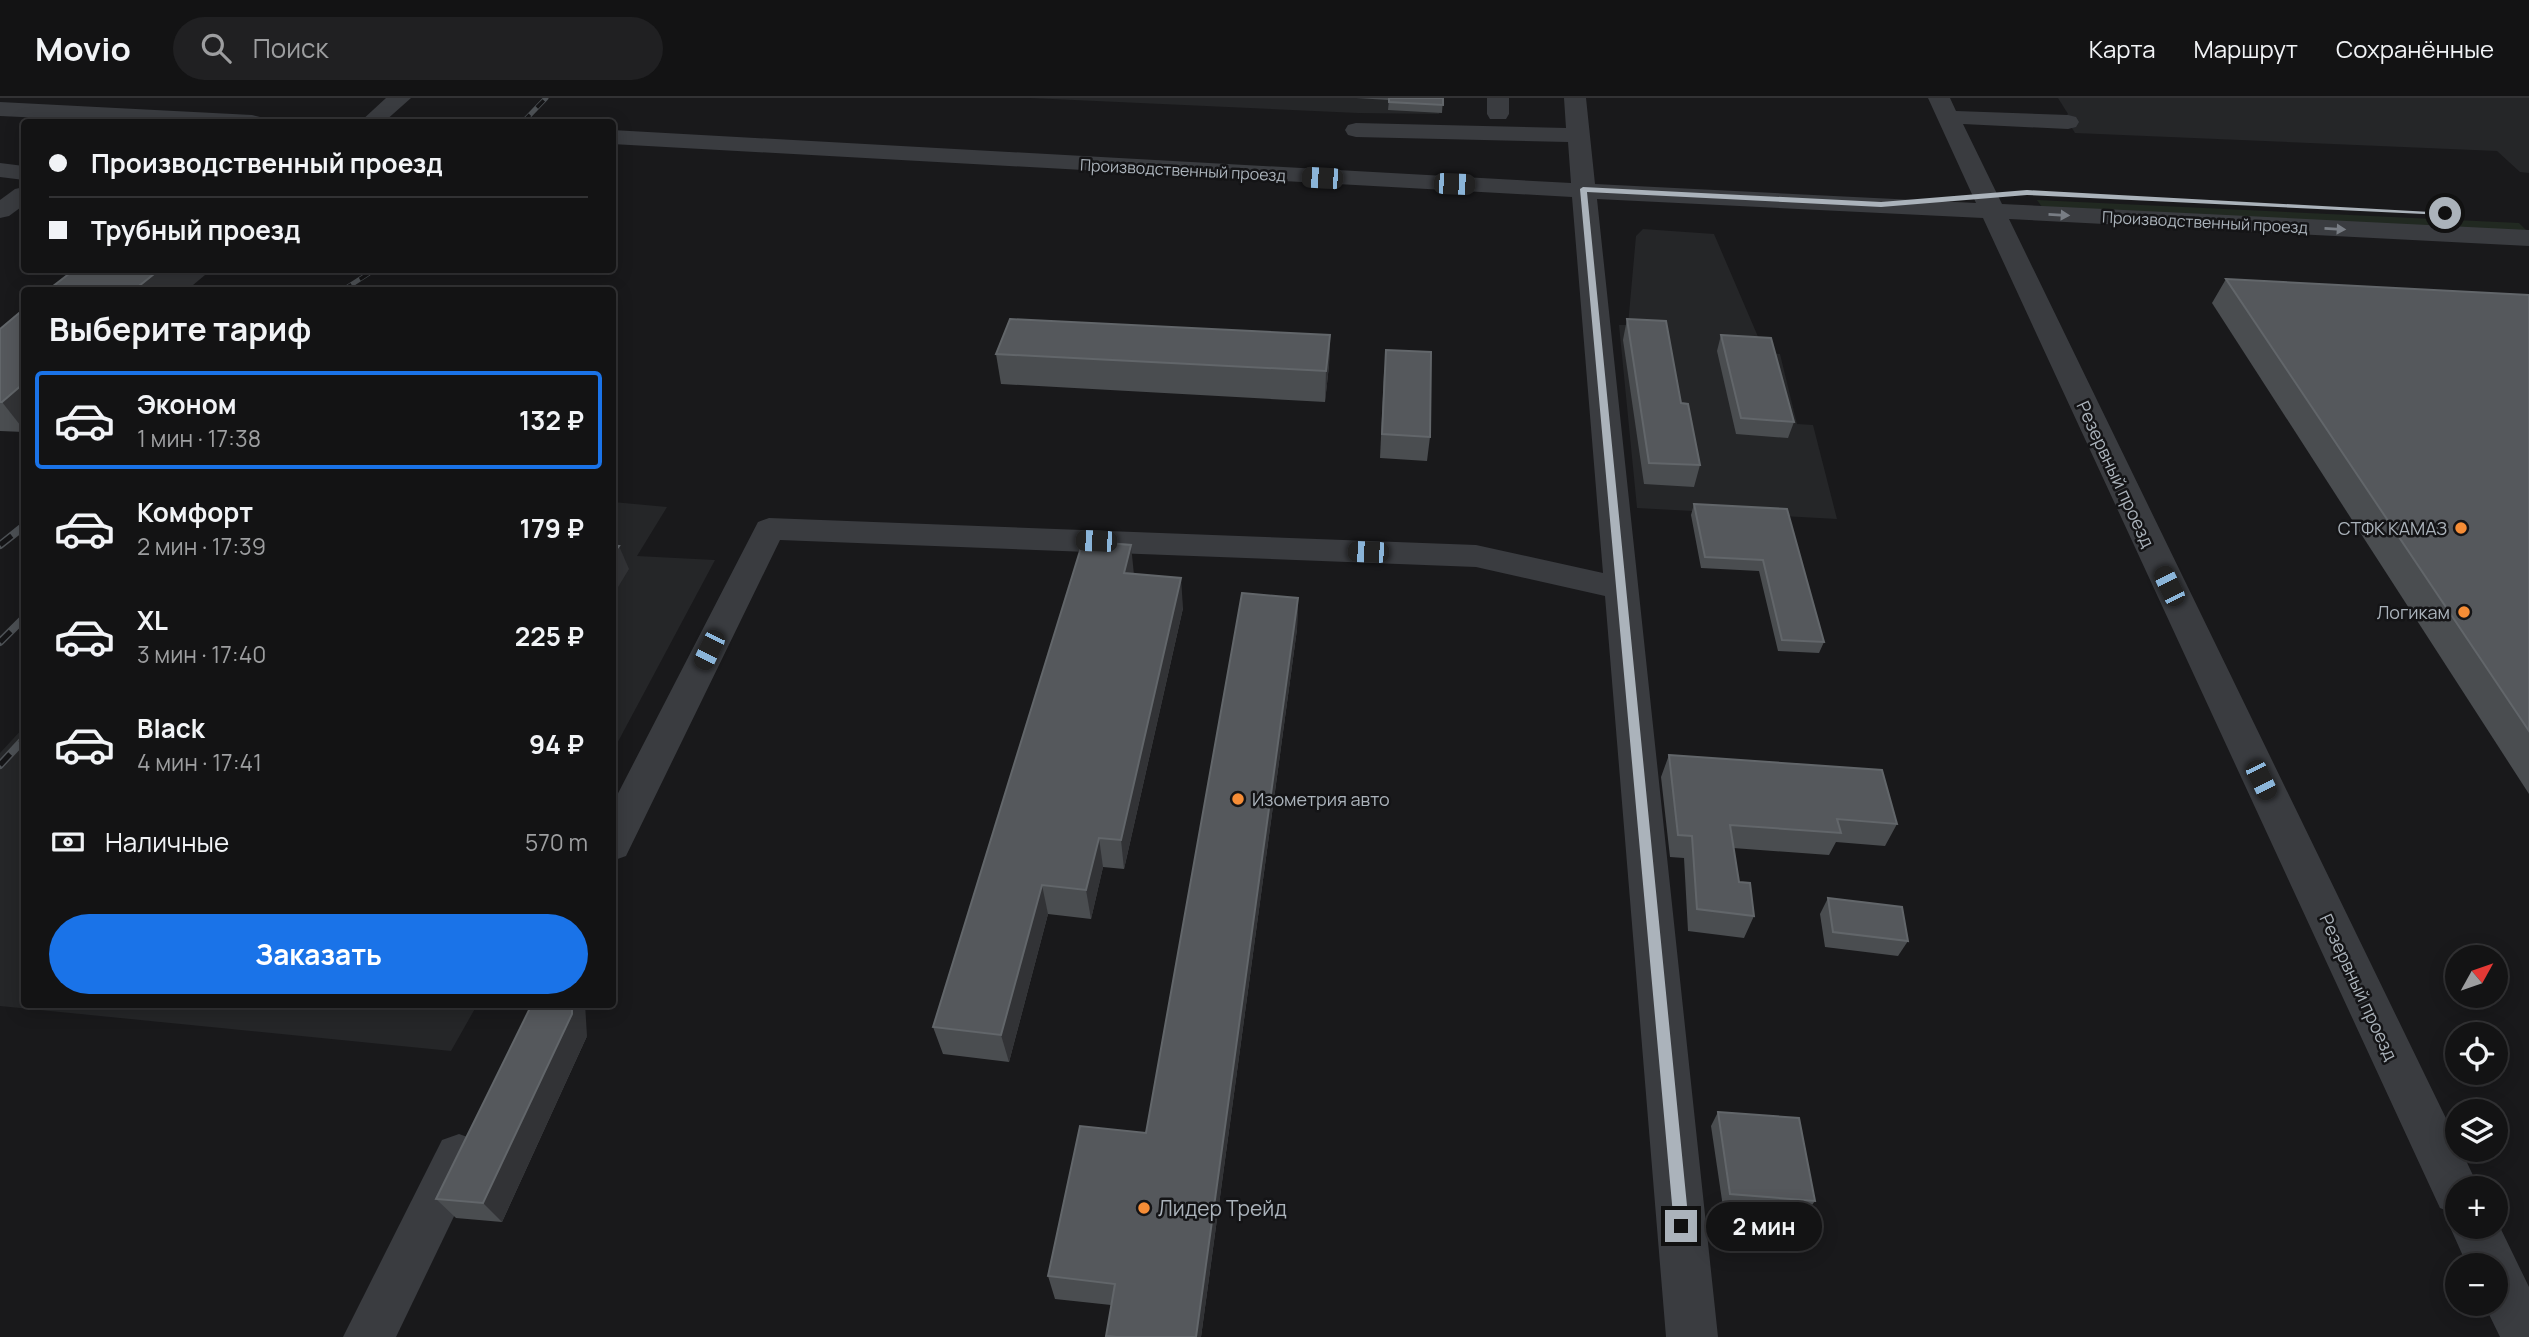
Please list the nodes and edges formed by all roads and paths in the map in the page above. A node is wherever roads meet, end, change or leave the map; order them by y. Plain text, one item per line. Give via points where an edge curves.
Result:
1 (147, 98) edge
2 (400, 98) edge
3 (1575, 98) edge
4 (1943, 108) edge
5 (0, 110) edge
6 (121, 116) junction
7 (168, 119) edge
8 (375, 119) edge
9 (2068, 122) dead end
10 (1578, 135) junction
11 (616, 137) edge
12 (0, 170) edge
13 (21, 173) edge
14 (1350, 179) junction
15 (1583, 189) junction
16 (21, 196) edge
17 (1988, 204) junction
18 (0, 211) edge
19 (2529, 217) edge
20 (2529, 239) edge
21 (1621, 588) junction
22 (616, 837) edge
23 (479, 1115) edge
24 (2449, 1176) edge
25 (2508, 1299) edge
26 (369, 1337) edge
27 (1692, 1337) edge
28 (2526, 1337) edge

1 - 6 street
2 - 8 street
3 - 10 street
4 - 9 street
4 - 17 street, Резервный проезд
5 - 6 street
6 - 7 street
10 - 14 street via 1357,122
10 - 15 street
11 - 14 street, Производственный проезд
12 - 13 street
14 - 15 street, Производственный проезд
15 - 17 street, Производственный проезд via 1881,205
15 - 21 street
16 - 18 street
17 - 19 street, Производственный проезд via 2027,192
17 -> 20 street, Производственный проезд
17 - 24 street, Резервный проезд
21 - 22 street via 1476,556 769,529
21 - 27 street
23 - 26 street
25 - 28 street

